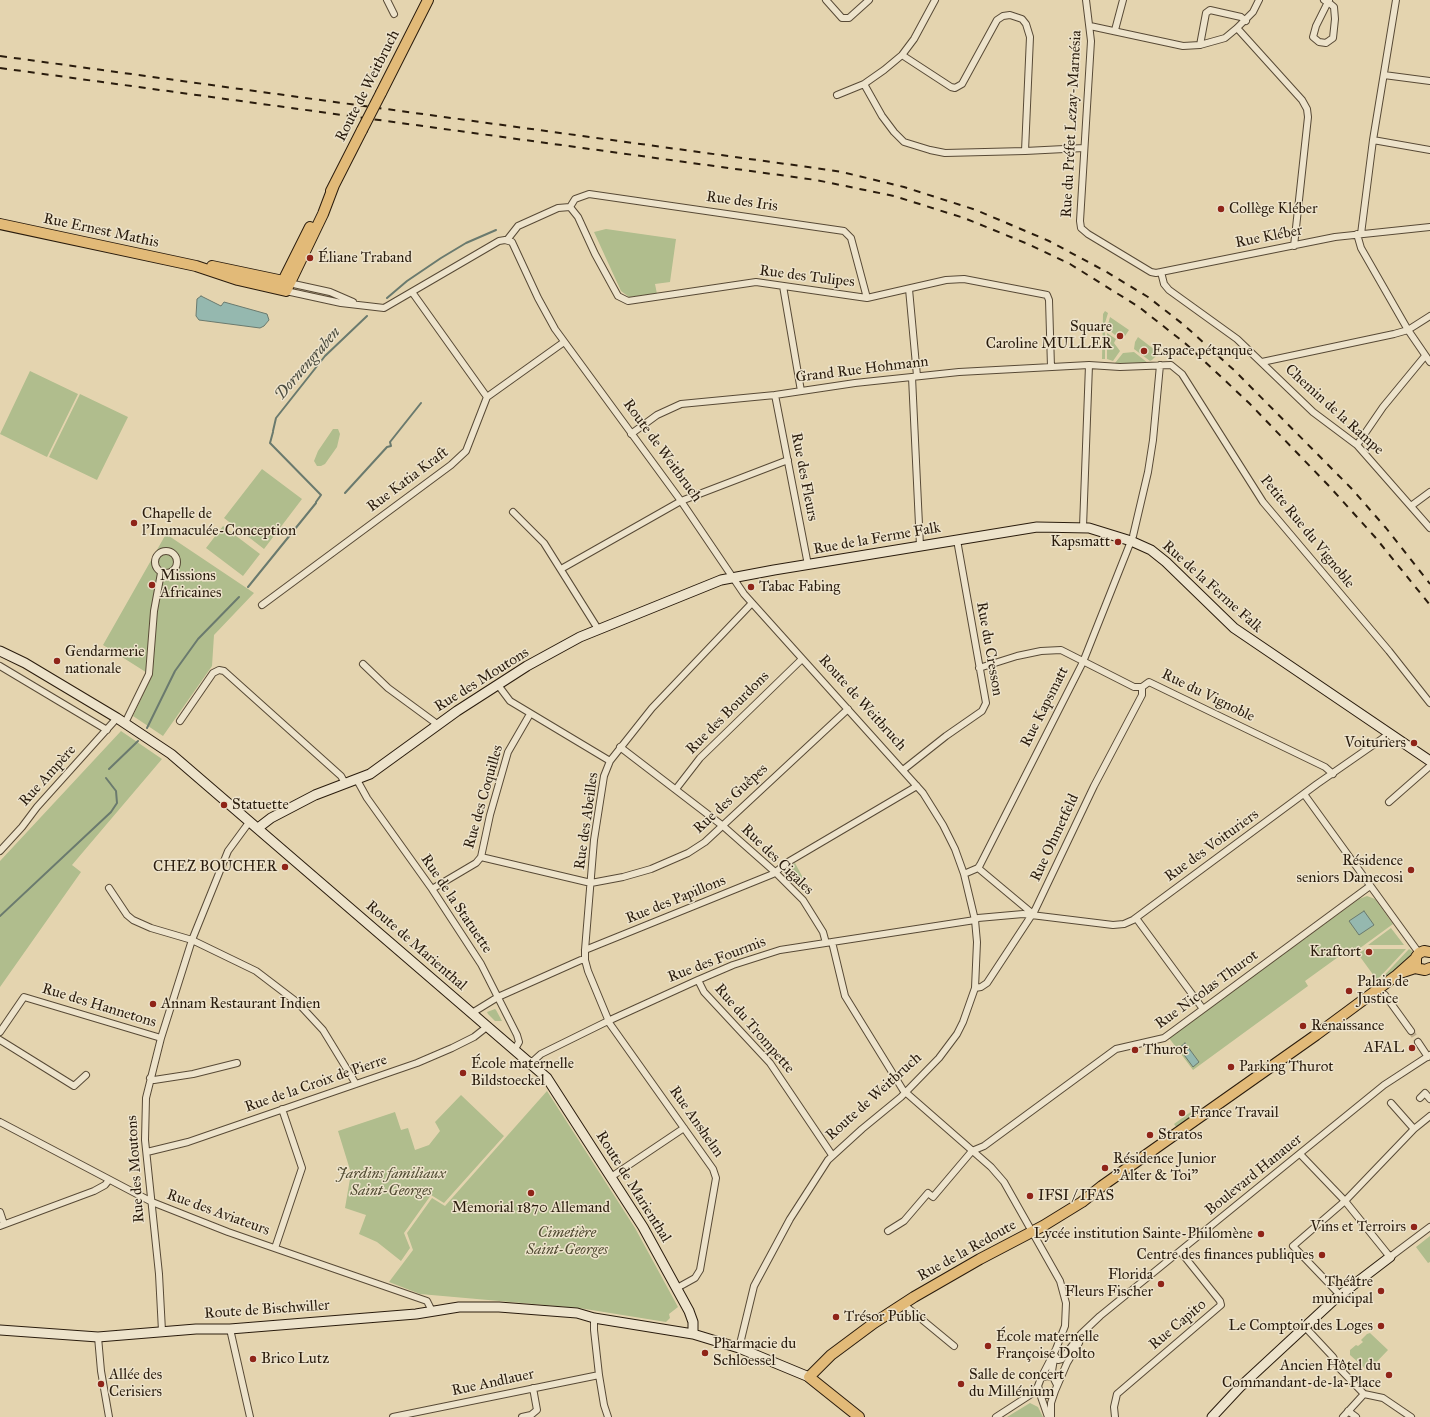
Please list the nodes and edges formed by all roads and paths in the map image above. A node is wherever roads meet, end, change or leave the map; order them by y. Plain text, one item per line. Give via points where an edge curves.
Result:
1 (387, 0) edge
2 (428, 0) edge
3 (826, 0) edge
4 (869, 0) edge
5 (935, 0) edge
6 (1086, 0) edge
7 (1123, 0) edge
8 (1259, 0) edge
9 (1396, 0) edge
10 (1327, 1) edge
11 (394, 14) dead end
12 (1246, 20) junction
13 (1090, 26) junction
14 (1238, 28) junction
15 (1115, 30) junction
16 (1200, 45) junction
17 (902, 55) junction
18 (1384, 75) junction
19 (1430, 81) edge
20 (864, 84) junction
21 (837, 95) dead end
22 (1373, 140) junction
23 (1084, 148) junction
24 (1430, 150) edge
25 (1025, 152) junction
26 (570, 207) junction
27 (0, 224) edge
28 (1430, 227) edge
29 (1359, 234) junction
30 (507, 240) junction
31 (1294, 246) junction
32 (1161, 272) junction
33 (284, 286) junction
34 (783, 286) junction
35 (909, 289) junction
36 (412, 292) junction
37 (867, 298) junction
38 (1430, 316) edge
39 (1408, 330) junction
40 (564, 342) junction
41 (1425, 356) junction
42 (1262, 362) junction
43 (1430, 362) edge
44 (1089, 365) junction
45 (1160, 365) junction
46 (1106, 366) joint
47 (1051, 367) junction
48 (915, 376) junction
49 (801, 391) junction
50 (775, 395) junction
51 (487, 397) junction
52 (631, 434) junction
53 (1357, 445) junction
54 (788, 460) junction
55 (1430, 492) edge
56 (681, 501) junction
57 (1411, 506) junction
58 (513, 512) dead end
59 (1083, 527) junction
60 (1430, 528) edge
61 (957, 540) junction
62 (1131, 541) junction
63 (920, 546) junction
64 (808, 565) junction
65 (561, 569) junction
66 (161, 572) dead end
67 (732, 577) junction
68 (752, 603) junction
69 (262, 605) dead end
70 (598, 628) junction
71 (0, 644) edge
72 (0, 651) edge
73 (802, 659) junction
74 (1083, 662) junction
75 (25, 663) junction
76 (363, 664) dead end
77 (0, 666) edge
78 (979, 668) junction
79 (498, 685) junction
80 (1142, 687) junction
81 (1430, 703) edge
82 (848, 709) junction
83 (530, 714) junction
84 (117, 718) junction
85 (180, 721) dead end
86 (125, 723) junction
87 (438, 724) junction
88 (107, 730) junction
89 (1390, 734) junction
90 (620, 747) junction
91 (610, 761) junction
92 (1430, 761) edge
93 (1430, 766) edge
94 (903, 770) junction
95 (1333, 774) junction
96 (357, 780) junction
97 (345, 784) junction
98 (917, 786) junction
99 (676, 789) junction
100 (1304, 794) junction
101 (1389, 802) dead end
102 (250, 821) junction
103 (723, 826) junction
104 (258, 828) junction
105 (0, 851) edge
106 (481, 857) junction
107 (978, 868) junction
108 (775, 872) junction
109 (964, 874) junction
110 (591, 883) junction
111 (1370, 886) junction
112 (109, 888) dead end
113 (432, 889) junction
114 (1033, 914) junction
115 (1136, 918) junction
116 (975, 920) junction
117 (192, 940) junction
118 (829, 942) junction
119 (585, 950) junction
120 (1430, 952) edge
121 (1417, 956) junction
122 (585, 960) junction
123 (1425, 968) edge
124 (1397, 975) junction
125 (698, 980) junction
126 (975, 988) junction
127 (1385, 995) dead end
128 (498, 997) junction
129 (1202, 1009) junction
130 (472, 1013) junction
131 (608, 1020) junction
132 (488, 1026) junction
133 (1411, 1031) tunnel mouth
134 (0, 1032) edge
135 (161, 1038) junction
136 (0, 1040) edge
137 (1418, 1042) tunnel mouth
138 (515, 1049) junction
139 (1429, 1056) edge
140 (531, 1062) junction
141 (237, 1063) dead end
142 (86, 1075) dead end
143 (150, 1078) junction
144 (356, 1084) junction
145 (905, 1092) junction
146 (1420, 1098) dead end
147 (1430, 1099) edge
148 (1391, 1103) dead end
149 (282, 1109) junction
150 (1430, 1116) edge
151 (0, 1122) edge
152 (684, 1128) junction
153 (1414, 1129) junction
154 (972, 1151) junction
155 (147, 1152) junction
156 (1300, 1154) junction
157 (832, 1155) junction
158 (611, 1177) junction
159 (109, 1180) junction
160 (1345, 1201) junction
161 (152, 1202) junction
162 (0, 1212) edge
163 (2, 1225) edge
164 (1430, 1227) edge
165 (888, 1231) dead end
166 (1033, 1232) junction
167 (275, 1248) junction
168 (1180, 1251) junction
169 (1388, 1261) junction
170 (677, 1288) junction
171 (1340, 1295) junction
172 (904, 1303) junction
173 (432, 1311) junction
174 (594, 1318) junction
175 (1097, 1319) junction
176 (1305, 1327) junction
177 (230, 1329) junction
178 (0, 1330) edge
179 (162, 1332) junction
180 (693, 1334) junction
181 (98, 1337) junction
182 (954, 1346) dead end
183 (739, 1348) junction
184 (1055, 1357) junction
185 (1047, 1366) junction
186 (599, 1375) junction
187 (809, 1377) junction
188 (1041, 1378) junction
189 (1056, 1385) junction
190 (533, 1388) junction
191 (1038, 1388) junction
192 (1364, 1394) junction
193 (1232, 1395) junction
194 (1348, 1411) junction
195 (409, 1415) edge
196 (109, 1417) edge
197 (250, 1417) edge
198 (393, 1417) edge
199 (522, 1417) edge
200 (608, 1417) edge
201 (859, 1417) edge
202 (996, 1417) edge
203 (1050, 1417) edge
204 (1115, 1417) edge
205 (1205, 1417) edge
206 (1212, 1417) edge
207 (1343, 1417) edge
208 (1356, 1417) edge
209 (1412, 1417) edge

1 - 11 street
2 - 33 main road, Route de Weitbruch, bridge via 334,185 323,214
3 - 4 street via 842,18 849,18
5 - 17 street via 914,39
6 - 13 street, Rue du Préfet Lezay-Marnésia
7 - 15 street
8 - 12 street
9 - 18 street
10 - 10 street via 1334,7 1333,38 1326,43 1319,42 1313,37
12 - 14 street
12 - 16 street via 1210,10 1206,13
13 - 15 street
13 - 23 street, Rue du Préfet Lezay-Marnésia
14 - 16 street via 1224,38
14 - 31 street via 1307,108
15 - 16 street via 1183,46
17 - 20 street
17 - 25 street via 955,88 962,84 997,20 1010,15 1022,19 1030,37
18 - 19 street
18 - 22 street
20 - 21 street
20 - 25 street via 882,116 904,142 945,153
22 - 24 street
22 - 29 street
23 - 25 street
23 - 32 street, Rue du Préfet Lezay-Marnésia via 1080,221 1082,228 1151,272
26 - 30 street via 558,208 518,226
26 - 34 street, Rue des Tulipes via 578,217 618,296 628,301 756,282
26 - 37 street, Rue des Iris via 575,199 589,194 844,231 851,238
27 - 33 main road, Rue Ernest Mathis via 196,266 230,278
28 - 29 street, Rue Kléber
29 - 31 street, Rue Kléber
29 - 39 street via 1361,248
30 - 36 street via 499,241
30 - 40 street, Route de Weitbruch via 512,242 543,309
31 - 32 street, Rue Kléber
32 - 42 street, Chemin de la Rampe via 1168,290 1231,335
33 - 36 street via 341,303 384,308
34 - 37 street, Rue des Tulipes
34 - 49 street
35 - 37 street, Rue des Tulipes
35 - 47 street, Rue des Tulipes via 946,280 964,279 1047,295
35 - 48 street
36 - 51 street
38 - 39 street
39 - 41 street
39 - 42 street
40 - 51 street
40 - 52 street, Route de Weitbruch
41 - 43 street
41 - 53 street via 1383,407
42 - 53 street, Chemin de la Rampe via 1313,412
44 - 46 street, Grand Rue Hohmann
44 - 47 street, Grand Rue Hohmann
44 - 59 street
45 - 46 street, Petite Rue du Vignoble
45 - 62 street, Rue Kapsmatt via 1148,472
45 - 81 street, Petite Rue du Vignoble via 1171,365 1180,372 1263,502
47 - 48 street, Grand Rue Hohmann
48 - 49 street, Grand Rue Hohmann
48 - 63 street
49 - 50 street, Grand Rue Hohmann
50 - 52 street, Grand Rue Hohmann via 681,404 657,415
50 - 54 street, Rue des Fleurs
51 - 69 street, Rue Katia Kraft via 466,451 451,465
52 - 56 street, Route de Weitbruch
53 - 57 street, Chemin de la Rampe
54 - 56 street
54 - 64 street, Rue des Fleurs
55 - 57 street
56 - 65 street
56 - 67 street, Route de Weitbruch
57 - 60 street, Chemin de la Rampe
58 - 65 street via 544,543
59 - 61 street, Rue de la Ferme Falk via 1030,528
59 - 62 street, Rue de la Ferme Falk
61 - 63 street, Rue de la Ferme Falk
61 - 78 street, Rue du Cresson
62 - 74 street, Rue Kapsmatt
62 - 89 street, Rue de la Ferme Falk via 1151,550 1166,562 1234,628
63 - 64 street, Rue de la Ferme Falk
64 - 67 street, Rue de la Ferme Falk
65 - 70 street
66 - 86 street via 154,611 149,674
67 - 68 street, Route de Weitbruch
67 - 70 street, Rue des Moutons
68 - 73 street, Route de Weitbruch
68 - 90 street, Rue des Abeilles via 652,708
70 - 79 street, Rue des Moutons
71 - 75 street, Route de Marienthal
72 - 75 street, Route de Marienthal
73 - 82 street, Route de Weitbruch
73 - 99 street, Rue des Bourdons via 700,758
74 - 78 street, Rue du Vignoble via 1061,650 1041,651
74 - 80 street, Rue du Vignoble via 1134,687
74 - 107 street, Rue Kapsmatt
75 - 84 street, Route de Marienthal
76 - 87 street via 388,688
77 - 88 street
78 - 94 street, Rue du Cresson via 986,703 982,711
79 - 83 street via 510,701
79 - 87 street, Rue des Moutons
80 - 95 street, Rue du Vignoble via 1149,682 1325,767
80 - 114 street, Rue Ohmetfeld via 1142,695 1094,786
82 - 94 street, Route de Weitbruch
82 - 103 street, Rue des Guêpes
83 - 91 street
83 - 106 street, Rue des Coquilles via 508,752
84 - 86 street, Route de Marienthal
84 - 88 street, Rue Ampère
85 - 97 street via 213,673 224,671 341,776
86 - 102 street, Route de Marienthal via 171,754
87 - 96 street, Rue des Moutons via 374,771
88 - 105 street, Rue Ampère
89 - 92 street, Rue de la Ferme Falk
89 - 95 street, Rue des Voituriers
90 - 91 street, Rue des Abeilles
90 - 99 street, Rue des Cigales
91 - 110 street, Rue des Abeilles via 604,776 594,840
93 - 101 street
94 - 98 street, Route de Weitbruch
95 - 100 street, Rue des Voituriers
96 - 97 street, Rue des Moutons
96 - 113 street, Rue de la Statuette via 366,798
97 - 104 street, Rue des Moutons via 328,789 279,814
98 - 108 street, Rue des Papillons
98 - 109 street, Route de Weitbruch via 943,825
99 - 103 street, Rue des Cigales
100 - 111 street
100 - 115 street, Rue des Voituriers
102 - 104 street, Route de Marienthal
102 - 117 street, Rue des Moutons via 228,851
103 - 108 street, Rue des Cigales
103 - 110 street, Rue des Guêpes via 688,853 652,869
104 - 130 street, Route de Marienthal
106 - 110 street
106 - 113 street, Rue des Coquilles via 476,863
107 - 109 street
107 - 114 street
108 - 118 street, Rue des Cigales via 803,900
108 - 119 street, Rue des Papillons
109 - 116 street, Route de Weitbruch
110 - 119 street, Rue des Abeilles
111 - 121 street
111 - 129 street, Rue Nicolas Thurot
112 - 117 street via 133,920
113 - 128 street, Rue de la Statuette
114 - 115 street, Rue des Voituriers via 1112,925 1124,924
114 - 116 street, Rue des Voituriers
114 - 126 street, Rue Ohmetfeld via 987,983
115 - 129 street
116 - 118 street, Rue des Fourmis
116 - 126 street, Route de Weitbruch
117 - 135 street, Rue des Moutons
117 - 144 street via 256,971 298,1003 323,1030
118 - 125 street, Rue des Fourmis via 780,950
118 - 145 street, Rue des Cigales via 845,996
119 - 122 street, Rue des Abeilles
120 - 121 main road via 1424,951
121 - 123 main road via 1416,963
121 - 124 main road, Rue de la Redoute
122 - 128 street
122 - 131 street, Rue des Abeilles
123 - 124 main road, Rue de la Redoute via 1411,969
124 - 166 main road, Rue de la Redoute via 1082,1202
125 - 131 street, Rue des Fourmis
125 - 157 street, Rue du Trompette via 704,992 770,1063
126 - 145 street, Route de Weitbruch via 957,1034 939,1058
127 - 133 street
128 - 130 street
128 - 138 street, Rue de la Statuette via 517,1035 519,1042
129 - 154 street, Rue Nicolas Thurot via 1160,1040 1116,1049 984,1146
130 - 132 street, Route de Marienthal
131 - 140 street, Rue des Fourmis via 541,1054
131 - 152 street, Rue Anshelm
132 - 138 street, Route de Marienthal
132 - 144 street, Rue de la Croix de Pierre via 474,1037 418,1063
134 - 135 street, Rue des Hannetons via 24,997
135 - 143 street, Rue des Moutons
136 - 142 street via 74,1086
137 - 139 street
138 - 140 street, Route de Marienthal
139 - 156 street, Boulevard Hanauer via 1384,1086
140 - 158 street, Route de Marienthal via 552,1084
141 - 143 street via 193,1074 154,1080
143 - 155 street, Rue des Moutons via 146,1098
144 - 149 street, Rue de la Croix de Pierre
145 - 154 street, Rue des Cigales
145 - 157 street, Route de Weitbruch
146 - 147 street via 1425,1093
148 - 153 street
149 - 155 street, Rue de la Croix de Pierre via 188,1142
149 - 167 street via 302,1168
150 - 153 street
151 - 159 street, Rue des Aviateurs
152 - 158 street
152 - 170 street, Rue Anshelm via 713,1169 716,1178 700,1270 695,1278
153 - 160 street
154 - 165 street via 932,1197 928,1193 904,1221
154 - 166 street, Rue des Cigales via 1008,1186
155 - 161 street, Rue des Moutons
156 - 160 street
156 - 168 street, Boulevard Hanauer
157 - 183 street, Route de Weitbruch via 790,1219 754,1286
158 - 170 street, Route de Marienthal
159 - 161 street, Rue des Aviateurs
159 - 163 street via 94,1191
160 - 169 street
160 - 171 street via 1293,1246
161 - 167 street, Rue des Aviateurs
161 - 179 street, Rue des Moutons
162 - 163 street
164 - 169 street
166 - 172 main road, Rue de la Redoute
166 - 184 street, Rue des Cigales via 1060,1281 1065,1296 1065,1326
167 - 173 street, Rue des Aviateurs via 427,1301
168 - 175 street, Boulevard Hanauer
168 - 204 street, Rue Capito via 1221,1305 1117,1394
169 - 171 street
170 - 180 street, Route de Marienthal via 693,1322
171 - 176 street
172 - 182 street
172 - 187 main road, Rue de la Redoute via 847,1342
173 - 174 street, Route de Bischwiller via 481,1306
173 - 177 street, Route de Bischwiller
174 - 180 street, Route de Bischwiller
174 - 186 street
175 - 184 street, Boulevard Hanauer via 1081,1334 1064,1357
175 - 189 street, Boulevard Hanauer via 1077,1345
176 - 192 street
176 - 193 street
177 - 179 street, Route de Bischwiller
177 - 197 street
178 - 181 street, Route de Bischwiller
179 - 181 street, Route de Bischwiller
180 - 183 street, Route de Bischwiller
181 - 196 street
183 - 187 street, Route de Bischwiller
184 - 185 street
184 - 185 street, Boulevard Hanauer
184 - 189 street via 1052,1370
185 - 188 street
186 - 190 street, Rue Andlauer
186 - 200 street
187 - 201 main road, Route de Bischwiller
188 - 189 street via 1047,1376
188 - 191 street
189 - 191 street via 1051,1395 1045,1395
189 - 203 street
190 - 195 street, Rue Andlauer
190 - 199 street via 537,1410
191 - 202 street
191 - 203 street
192 - 194 street
192 - 209 street via 1383,1398
193 - 205 street
193 - 206 street
194 - 207 street
194 - 208 street
195 - 198 street, Rue Andlauer

